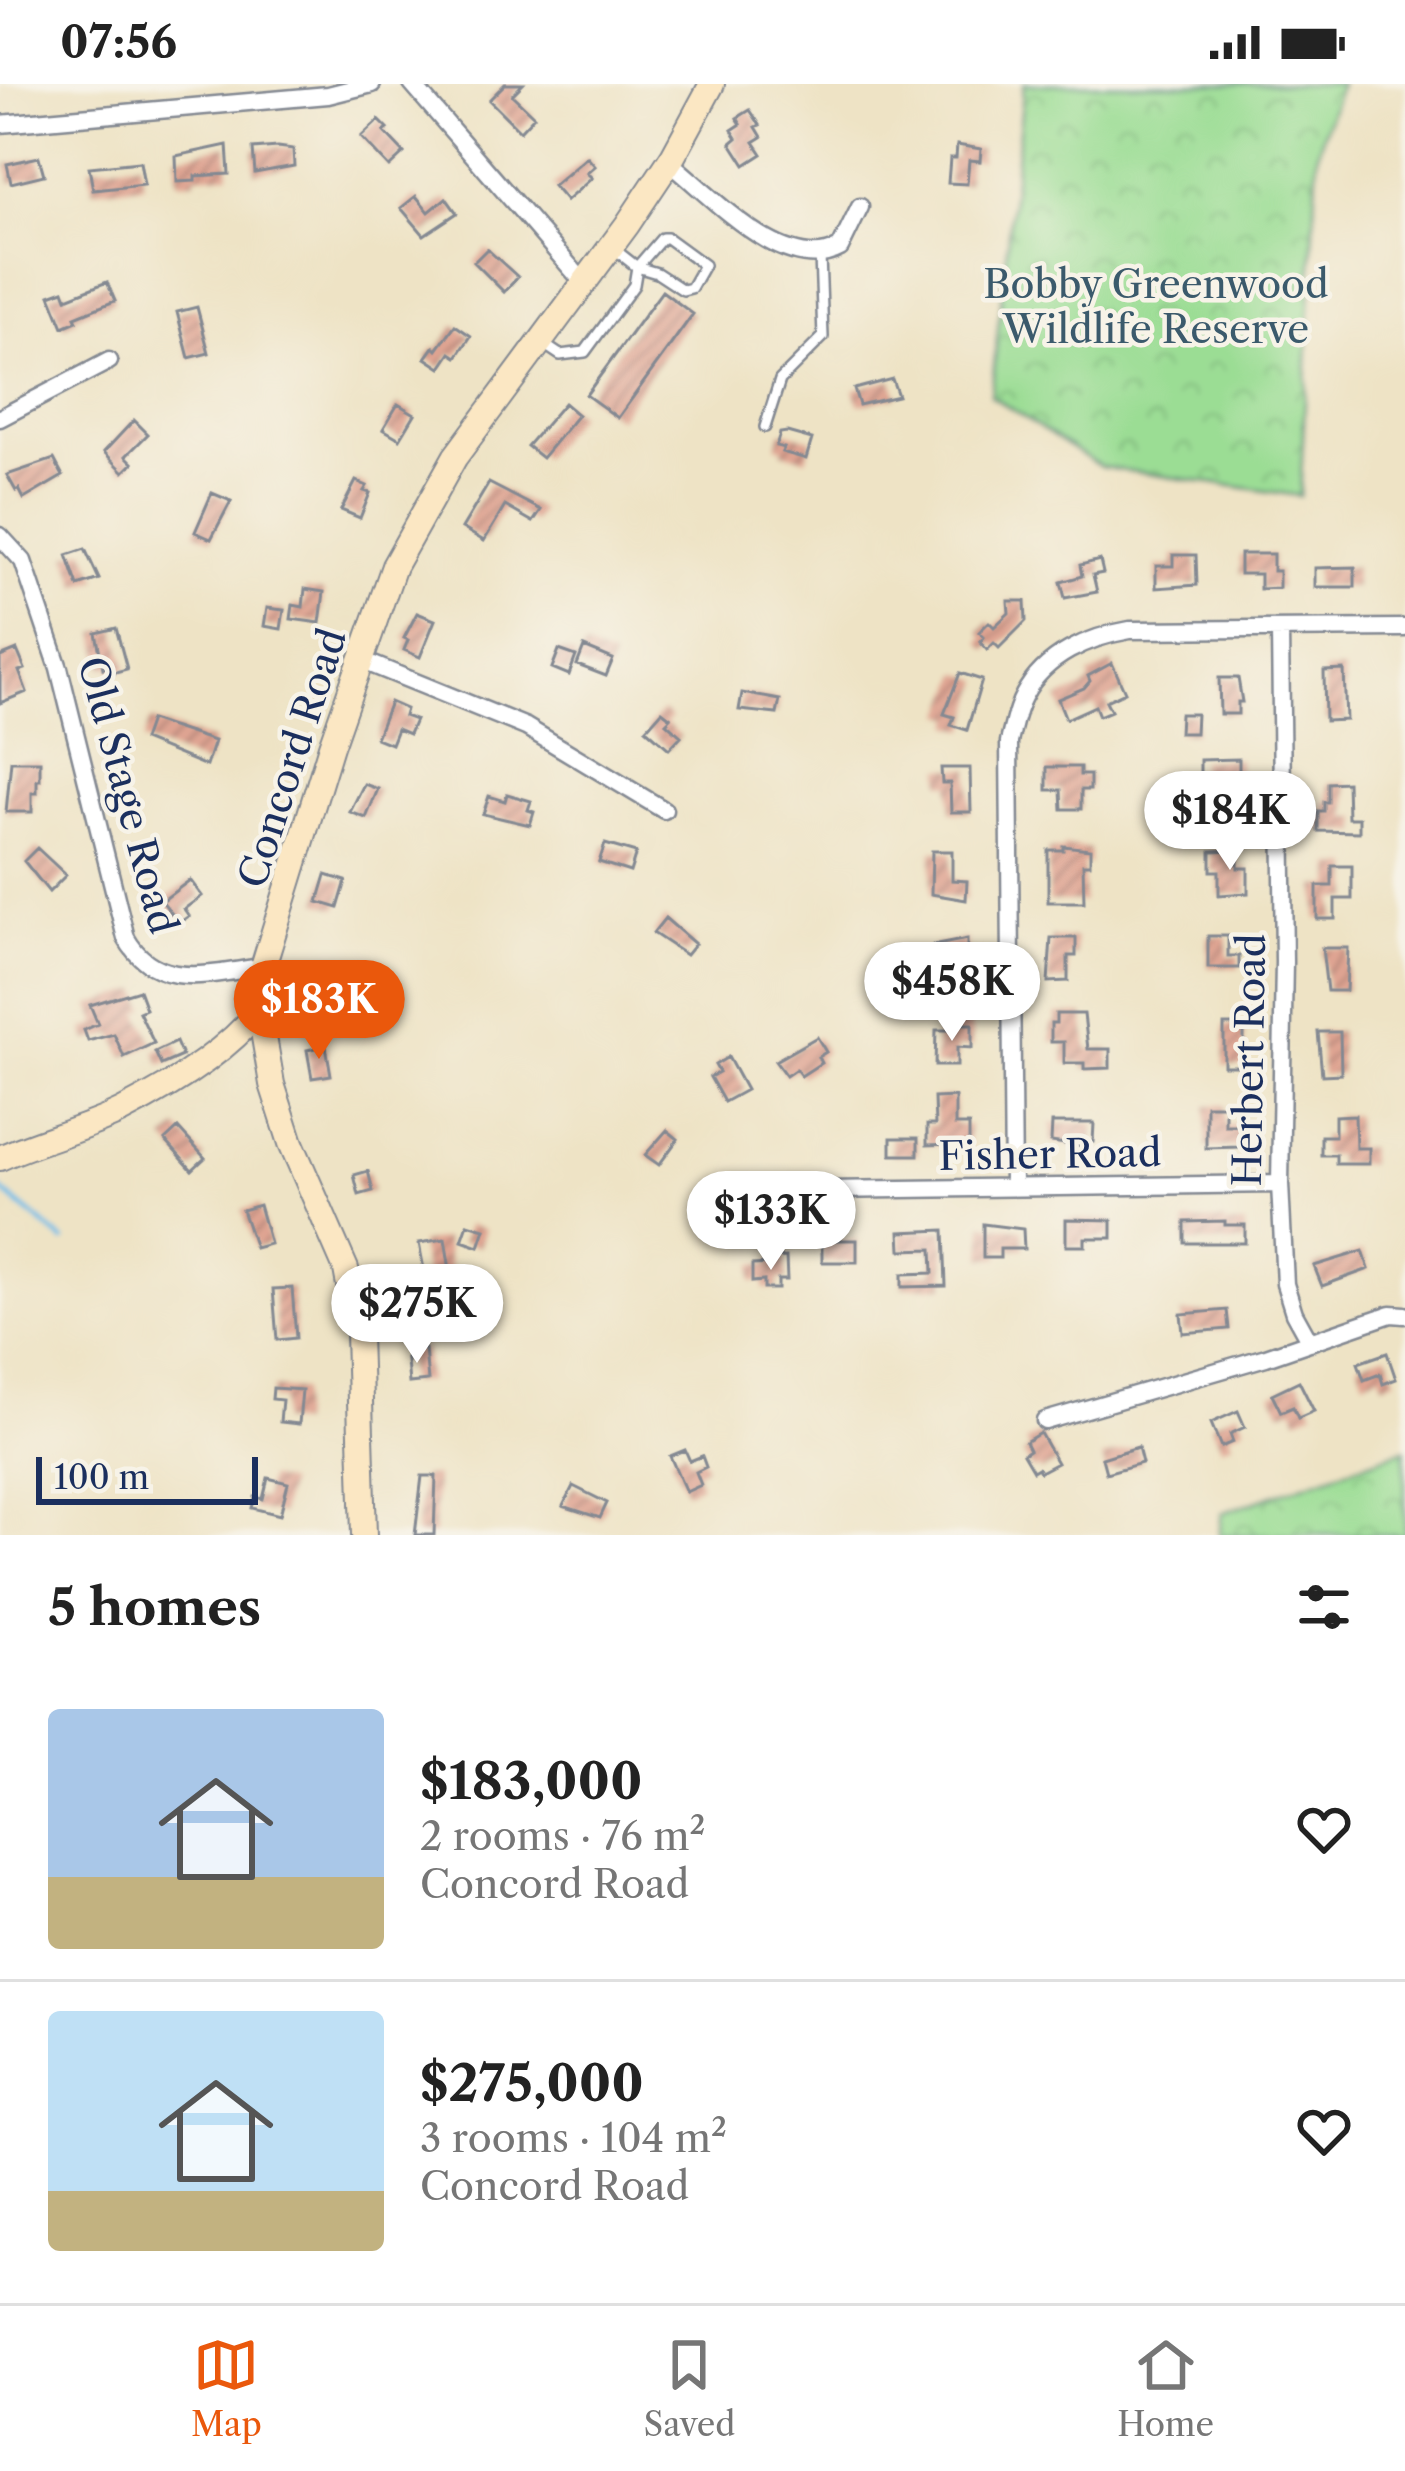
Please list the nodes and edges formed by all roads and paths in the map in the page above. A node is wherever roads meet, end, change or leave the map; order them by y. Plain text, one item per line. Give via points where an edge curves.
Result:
1 (372, 84) edge
2 (412, 84) edge
3 (712, 84) edge
4 (0, 124) edge
5 (669, 162) junction
6 (860, 207) dead end
7 (611, 246) junction
8 (820, 256) junction
9 (637, 267) junction
10 (584, 283) junction
11 (541, 342) junction
12 (109, 361) dead end
13 (0, 418) edge
14 (765, 427) dead end
15 (0, 536) edge
16 (1405, 628) edge
17 (1280, 630) junction
18 (361, 660) junction
19 (664, 810) dead end
20 (262, 967) junction
21 (263, 1006) junction
22 (0, 1158) edge
23 (1280, 1184) junction
24 (1013, 1187) junction
25 (749, 1191) dead end
26 (1405, 1315) edge
27 (1310, 1342) junction
28 (1045, 1420) dead end
29 (364, 1535) edge

1 - 4 street via 328,95
2 - 10 street
3 - 5 main road, Concord Road
5 - 7 main road, Concord Road
5 - 8 street via 767,241
6 - 8 street via 840,248
7 - 9 lane
7 - 10 main road, Concord Road
8 - 14 lane via 824,338 780,380
9 - 9 lane via 683,290 704,265 662,238
9 - 11 lane via 634,285 585,352 560,356
10 - 11 main road, Concord Road
11 - 18 main road, Concord Road via 418,520
12 - 13 street
15 - 20 street, Old Stage Road via 23,561 38,600 138,959 165,974
16 - 17 street
17 - 23 street, Herbert Road
17 - 24 street via 1094,637 1065,652 1024,693 1009,742
18 - 19 street via 526,727
18 - 20 main road, Concord Road
20 - 21 main road, Concord Road
21 - 22 main road via 220,1048 136,1103
21 - 29 main road, Concord Road via 272,1084 346,1269 363,1398
23 - 24 street, Fisher Road
23 - 27 street, Herbert Road via 1286,1283
24 - 25 street, Fisher Road
26 - 27 street
27 - 28 street

